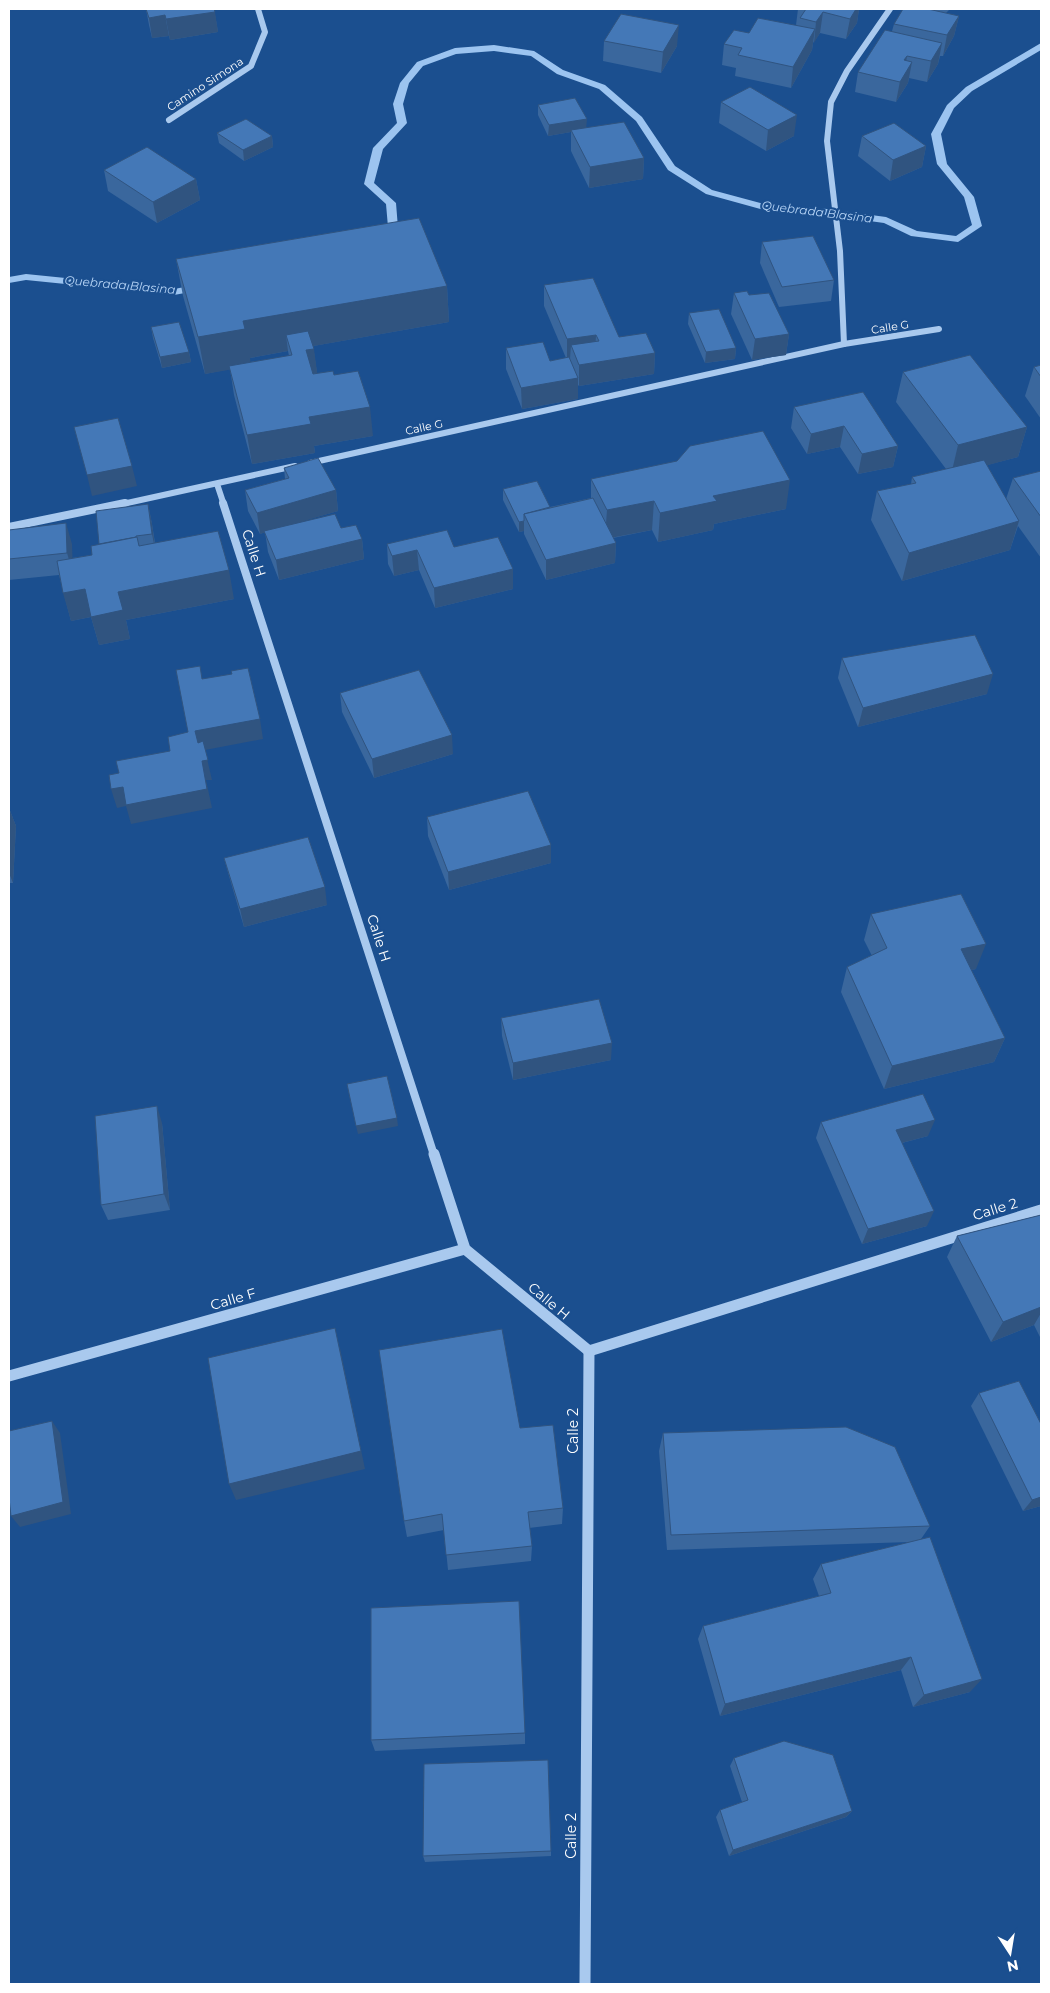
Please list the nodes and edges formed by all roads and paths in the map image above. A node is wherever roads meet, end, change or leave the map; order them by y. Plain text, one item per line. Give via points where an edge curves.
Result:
1 (258, 9) edge
2 (890, 9) edge
3 (169, 120) dead end
4 (939, 329) dead end
5 (844, 344) junction
6 (216, 484) junction
7 (9, 527) edge
8 (1041, 1210) edge
9 (465, 1249) junction
10 (589, 1351) junction
11 (9, 1376) edge
12 (585, 1984) edge

1 - 3 street, Camino Simona via 265,32 252,66
2 - 5 street via 847,71 831,102 827,141 840,251
4 - 5 street, Calle G
5 - 6 street, Calle G
6 - 7 street, Calle G
6 - 9 street, Calle H
8 - 10 street, Calle 2
9 - 10 street, Calle H
9 - 11 street, Calle F
10 - 12 street, Calle 2

